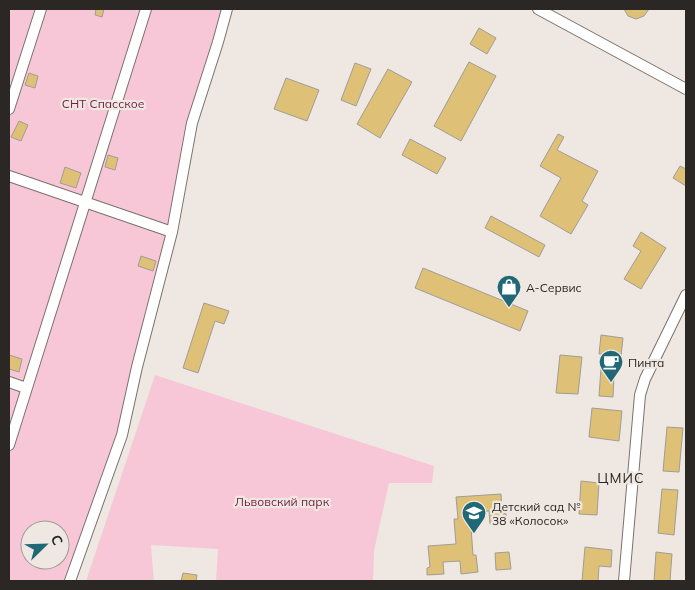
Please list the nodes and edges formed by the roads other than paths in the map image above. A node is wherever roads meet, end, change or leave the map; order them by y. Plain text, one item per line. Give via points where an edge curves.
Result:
1 (41, 9) edge
2 (146, 9) edge
3 (227, 9) edge
4 (538, 9) edge
5 (12, 84) edge
6 (686, 90) edge
7 (9, 109) edge
8 (9, 176) edge
9 (87, 202) junction
10 (172, 232) junction
11 (686, 295) edge
12 (9, 382) edge
13 (26, 388) junction
14 (9, 445) edge
15 (70, 581) edge
16 (624, 581) edge

1 - 5 street
2 - 9 street
3 - 10 street via 192,122
4 - 6 street
5 - 7 street
8 - 9 street
9 - 10 street
9 - 13 street
10 - 15 street via 122,435
11 - 16 street via 640,395
12 - 13 street
13 - 14 street

